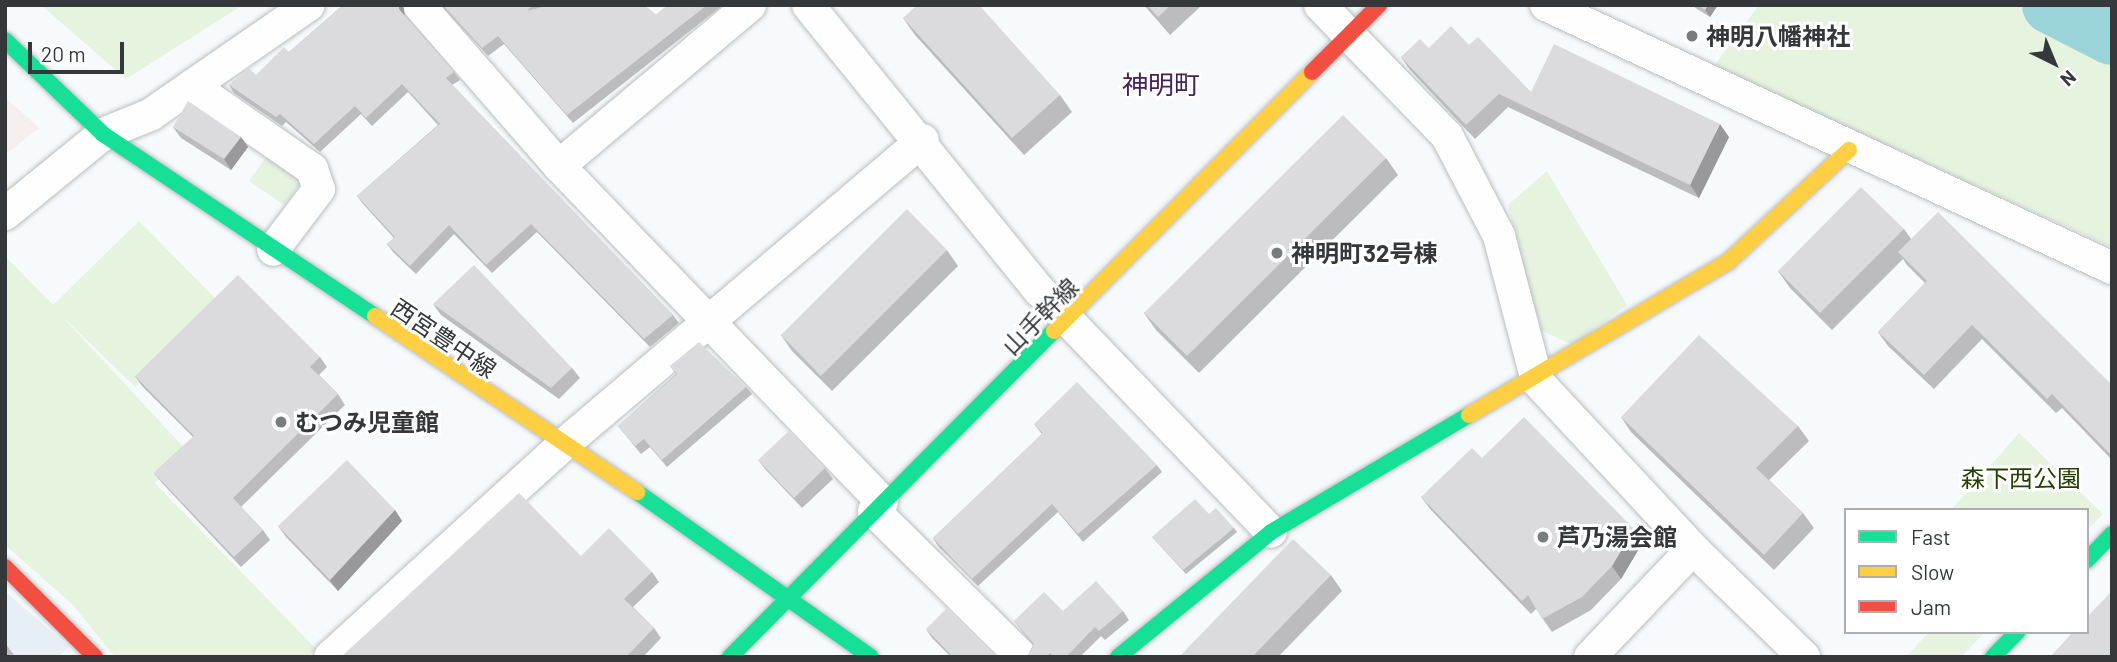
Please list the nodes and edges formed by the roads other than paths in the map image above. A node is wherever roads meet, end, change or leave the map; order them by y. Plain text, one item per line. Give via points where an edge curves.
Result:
1 (309, 5) edge
2 (419, 5) edge
3 (750, 5) edge
4 (808, 5) edge
5 (1320, 5) edge
6 (1379, 5) edge
7 (1546, 5) edge
8 (1349, 36) junction
9 (5, 40) edge
10 (192, 86) junction
11 (103, 134) junction
12 (923, 140) junction
13 (1849, 150) junction
14 (559, 166) junction
15 (5, 214) edge
16 (273, 250) junction
17 (2112, 268) edge
18 (1069, 321) junction
19 (709, 322) junction
20 (1537, 381) junction
21 (562, 446) junction
22 (878, 507) junction
23 (1271, 532) junction
24 (2112, 534) edge
25 (1693, 550) junction
26 (2089, 558) edge
27 (5, 567) edge
28 (788, 598) junction
29 (2015, 634) edge
30 (95, 657) edge
31 (330, 657) edge
32 (730, 657) edge
33 (871, 657) edge
34 (1022, 657) edge
35 (1118, 657) edge
36 (1590, 657) edge
37 (1804, 657) edge
38 (1993, 657) edge

1 - 10 street
2 - 14 street
3 - 14 street
4 - 12 street
5 - 8 street
6 - 8 street, 山手幹線
7 - 13 street
8 - 18 street, 山手幹線
8 - 20 street via 1447,135 1499,236
9 - 11 street, 西宮豊中線
10 - 11 street via 150,115
10 - 16 street via 312,169 319,189
11 - 15 street
11 - 16 street, 西宮豊中線
12 - 18 street
12 - 19 street
13 - 17 street
13 - 20 street via 1728,262
14 - 19 street
16 - 21 street, 西宮豊中線
18 - 22 street, 山手幹線
18 - 23 street
19 - 21 street
19 - 22 street
20 - 23 street
20 - 25 street
21 - 28 street, 西宮豊中線
21 - 31 street
22 - 28 street, 山手幹線
22 - 34 street
23 - 35 street
24 - 26 street
25 - 36 street
25 - 37 street
27 - 30 street
28 - 32 street, 山手幹線
28 - 33 street, 西宮豊中線
29 - 38 street

